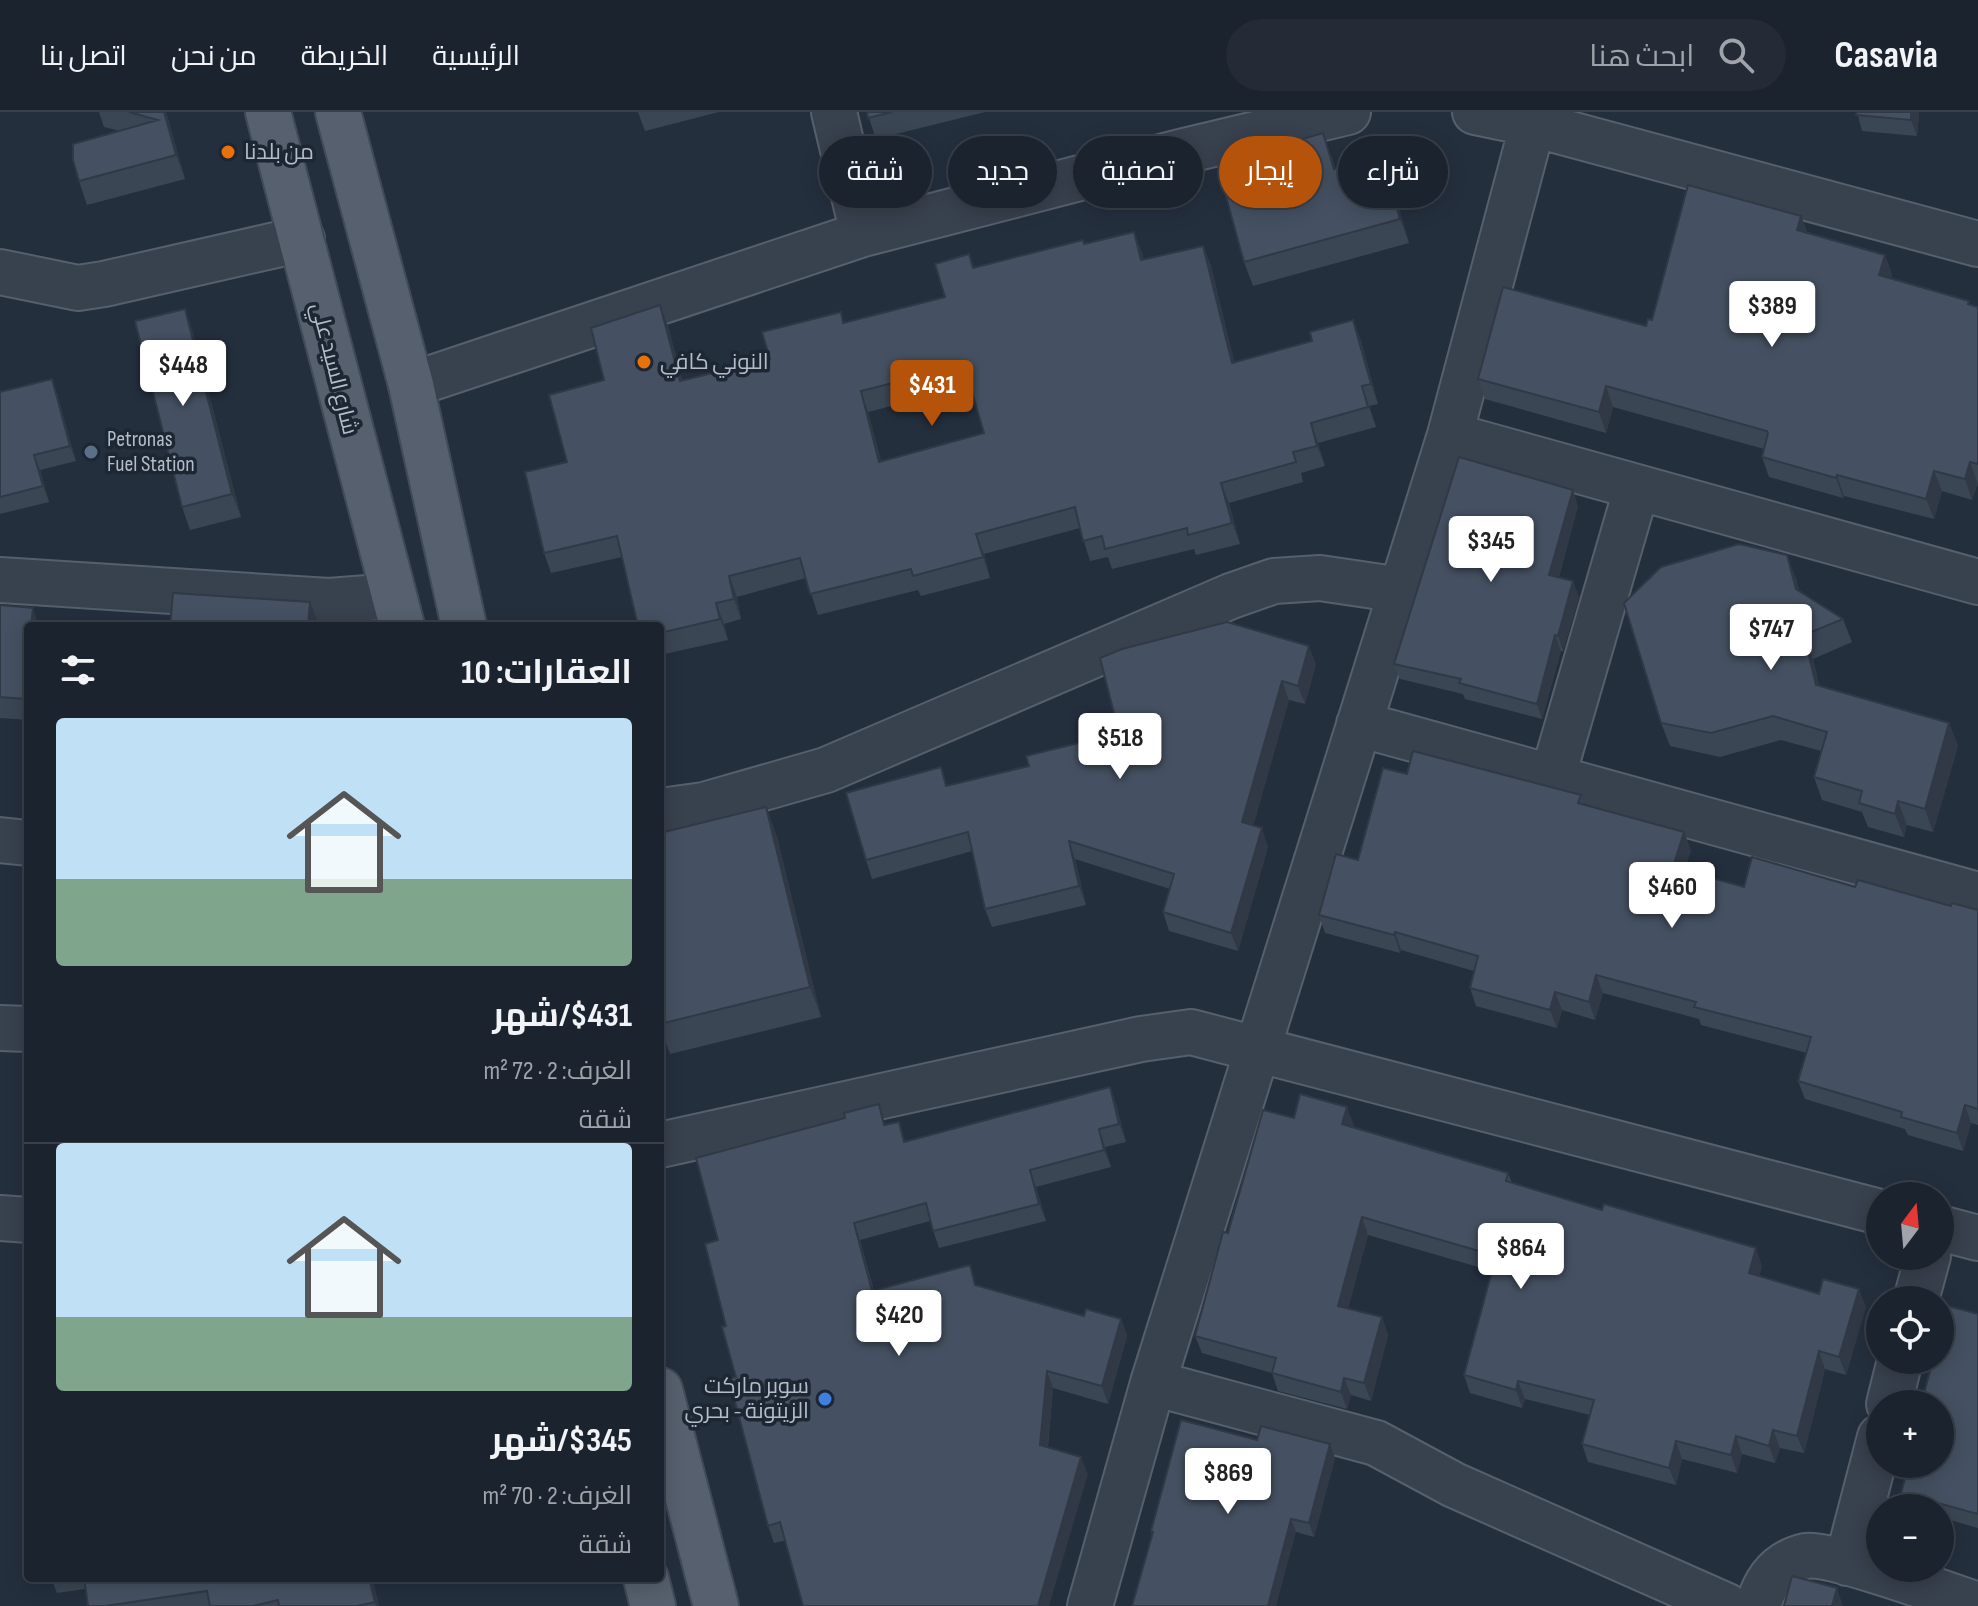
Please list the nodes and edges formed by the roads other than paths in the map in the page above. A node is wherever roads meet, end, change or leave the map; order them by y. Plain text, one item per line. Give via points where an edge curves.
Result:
1 (268, 112) edge
2 (338, 112) edge
3 (834, 112) edge
4 (1348, 112) edge
5 (1475, 112) edge
6 (1534, 118) edge
7 (863, 234) junction
8 (302, 239) junction
9 (1978, 244) edge
10 (0, 272) edge
11 (411, 385) junction
12 (1450, 435) junction
13 (435, 485) junction
14 (1637, 487) junction
15 (369, 505) junction
16 (0, 580) edge
17 (1978, 582) edge
18 (1401, 590) junction
19 (398, 611) edge
20 (463, 622) edge
21 (1359, 724) junction
22 (1552, 779) junction
23 (664, 810) edge
24 (0, 840) edge
25 (24, 843) edge
26 (1975, 882) edge
27 (0, 1028) edge
28 (24, 1029) edge
29 (1256, 1050) junction
30 (664, 1144) edge
31 (1866, 1208) edge
32 (0, 1218) edge
33 (24, 1220) edge
34 (1954, 1232) edge
35 (1978, 1238) edge
36 (1153, 1383) junction
37 (664, 1405) edge
38 (1869, 1478) edge
39 (1847, 1563) junction
40 (647, 1582) edge
41 (1978, 1605) edge
42 (653, 1606) edge
43 (716, 1606) edge
44 (1090, 1606) edge
45 (1727, 1606) edge
46 (1758, 1606) edge

1 - 8 main road, شارع السيد علي
2 - 11 main road
3 - 7 street
4 - 7 street
5 - 6 street
6 - 9 street
6 - 12 street
7 - 11 street
8 - 10 street via 78,288
8 - 15 main road, شارع السيد علي
11 - 13 main road
12 - 14 street
12 - 18 street
13 - 15 main road
13 - 20 main road
14 - 17 street
14 - 22 street
15 - 19 main road, شارع السيد علي
16 - 19 street via 329,601
18 - 21 street
18 - 23 street via 1320,578 1274,581 826,770 704,805
21 - 22 street
21 - 29 street
22 - 26 street
24 - 25 street
27 - 28 street
29 - 30 street via 1191,1032 1141,1039
29 - 31 street
29 - 36 street
32 - 33 street
34 - 35 street
36 - 44 street
36 - 45 street via 1376,1443 1454,1485
37 - 43 main road
38 - 39 street
39 - 41 street
39 - 46 street via 1808,1556 1784,1565 1764,1584
40 - 42 main road

